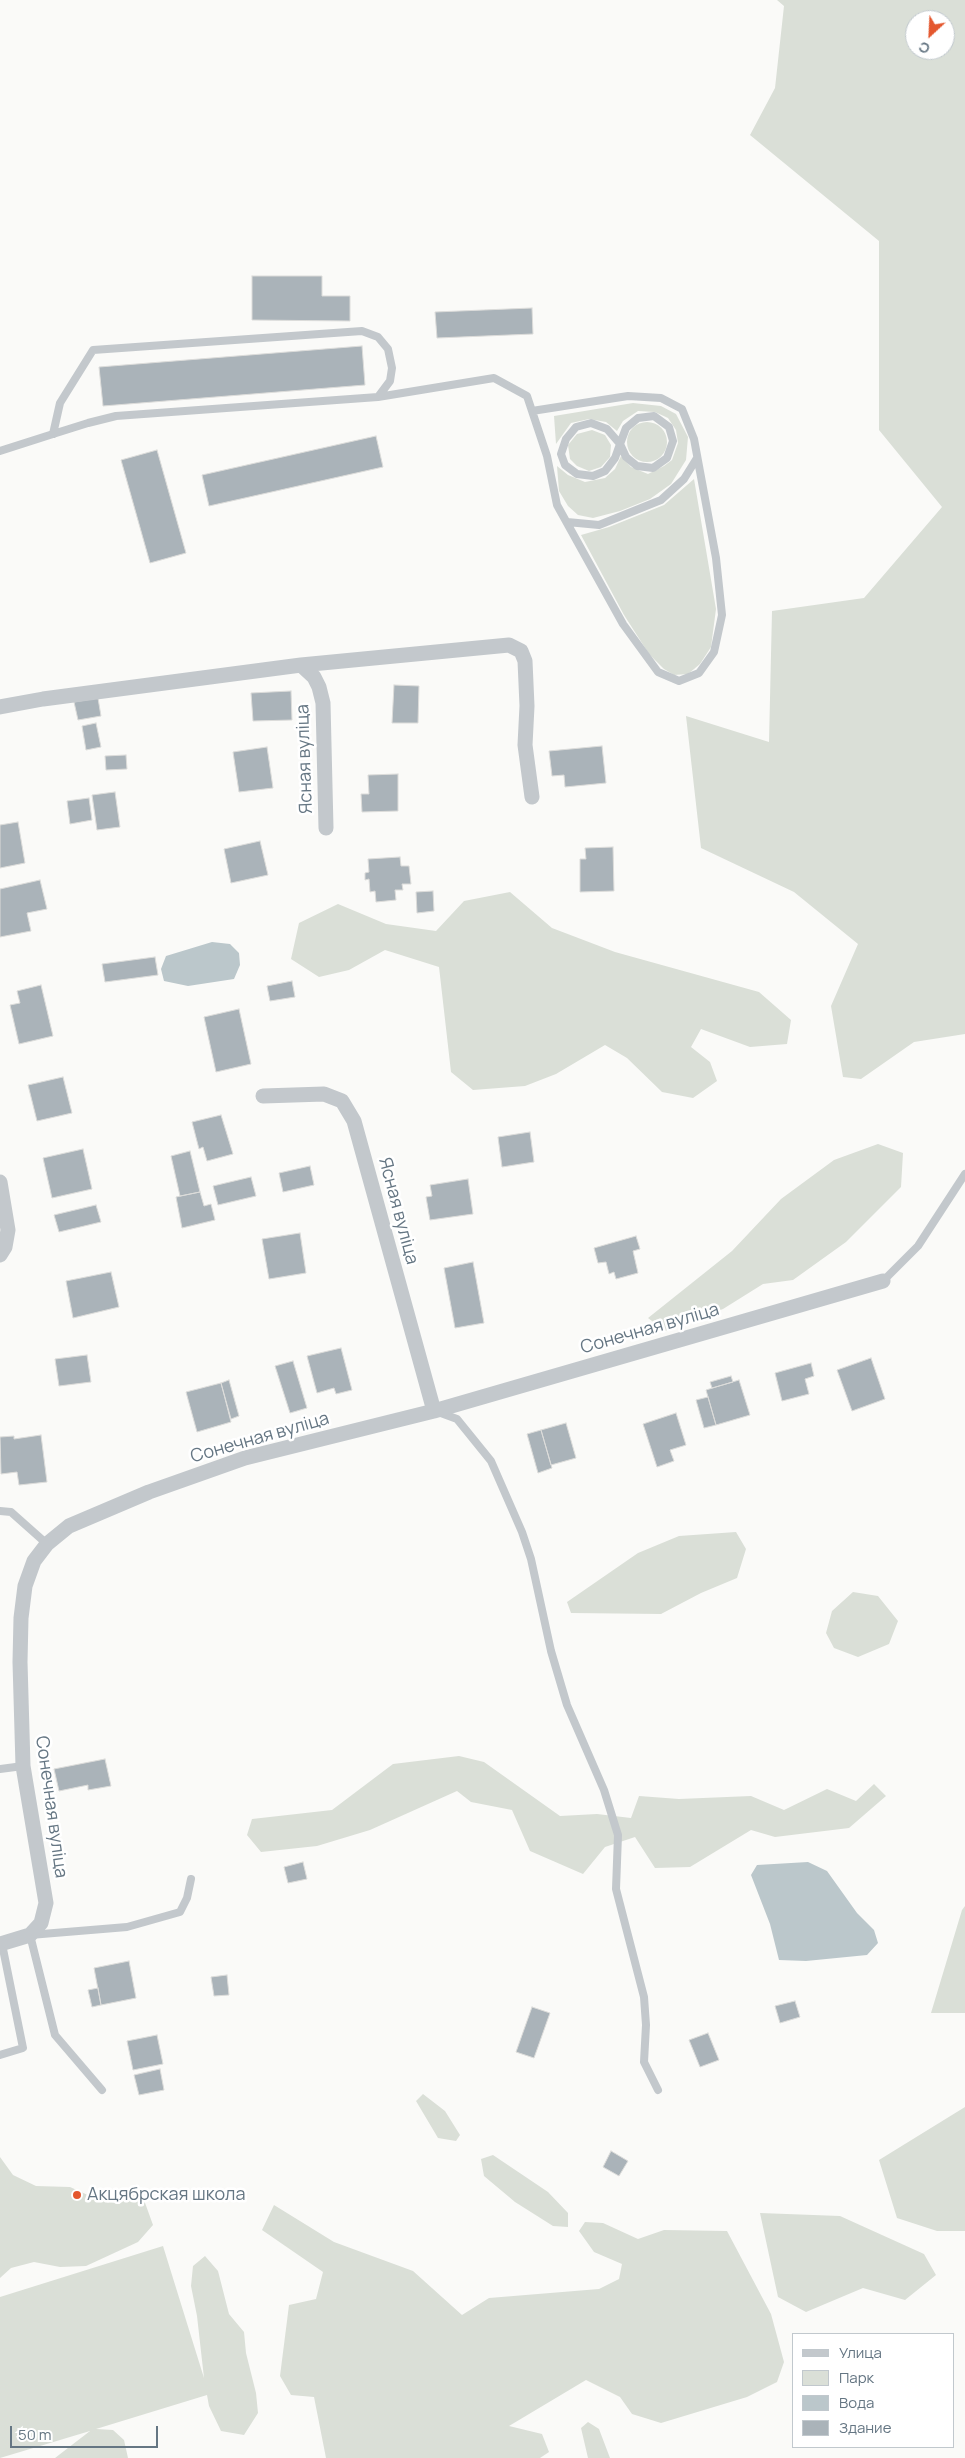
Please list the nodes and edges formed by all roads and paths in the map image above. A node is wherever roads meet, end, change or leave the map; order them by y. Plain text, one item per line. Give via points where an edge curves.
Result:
1 (378, 397) junction
2 (532, 410) junction
3 (52, 434) junction
4 (620, 444) junction
5 (0, 451) edge
6 (561, 454) junction
7 (546, 456) junction
8 (697, 458) junction
9 (567, 522) junction
10 (301, 666) junction
11 (0, 707) edge
12 (532, 797) dead end
13 (326, 828) dead end
14 (263, 1096) dead end
15 (965, 1174) edge
16 (0, 1182) edge
17 (0, 1255) edge
18 (883, 1281) joint
19 (434, 1411) junction
20 (0, 1511) edge
21 (47, 1544) junction
22 (23, 1766) junction
23 (0, 1769) edge
24 (191, 1879) dead end
25 (30, 1935) junction
26 (1, 1944) edge
27 (0, 2055) edge
28 (102, 2090) dead end
29 (658, 2090) dead end

1 - 2 lane via 494,378 527,396
1 - 3 lane via 116,416
1 - 3 lane via 390,381 392,368 388,349 378,337 362,331 93,350 60,403
2 - 7 lane
2 - 8 lane via 628,396 661,398 682,409 694,439
3 - 5 lane
4 - 4 lane via 626,428 638,418 654,416 669,427 673,441 667,458 653,468 637,466 626,457
4 - 6 lane via 607,429 591,423 576,427 566,439
4 - 6 lane via 605,471 593,476 576,474 566,466
6 - 7 lane
7 - 9 lane via 557,505
8 - 9 lane via 684,479 661,500 599,525
8 - 9 lane via 716,558 722,615 714,652 699,673 679,681 658,672 623,624
10 - 11 street
10 - 12 street via 509,645 521,651 525,661 525,745
10 - 13 street, Ясная вуліца via 314,677 323,703
14 - 19 street, Ясная вуліца via 324,1094 342,1100 354,1121
15 - 18 lane via 918,1246
16 - 17 street via 8,1230
18 - 19 street, Сонечная вуліца
19 - 21 street, Сонечная вуліца via 245,1458 149,1492 69,1526
19 - 29 lane via 457,1420 491,1461 522,1532 567,1705 604,1790 618,1835 616,1889 644,1997 644,2062
20 - 21 lane via 11,1512
21 - 22 street, Сонечная вуліца via 34,1561 25,1586 21,1618
22 - 23 lane
22 - 25 street, Сонечная вуліца via 46,1903 41,1923
24 - 25 lane via 180,1912 126,1927
25 - 26 street
25 - 28 lane via 54,2035
26 - 27 lane via 23,2048

